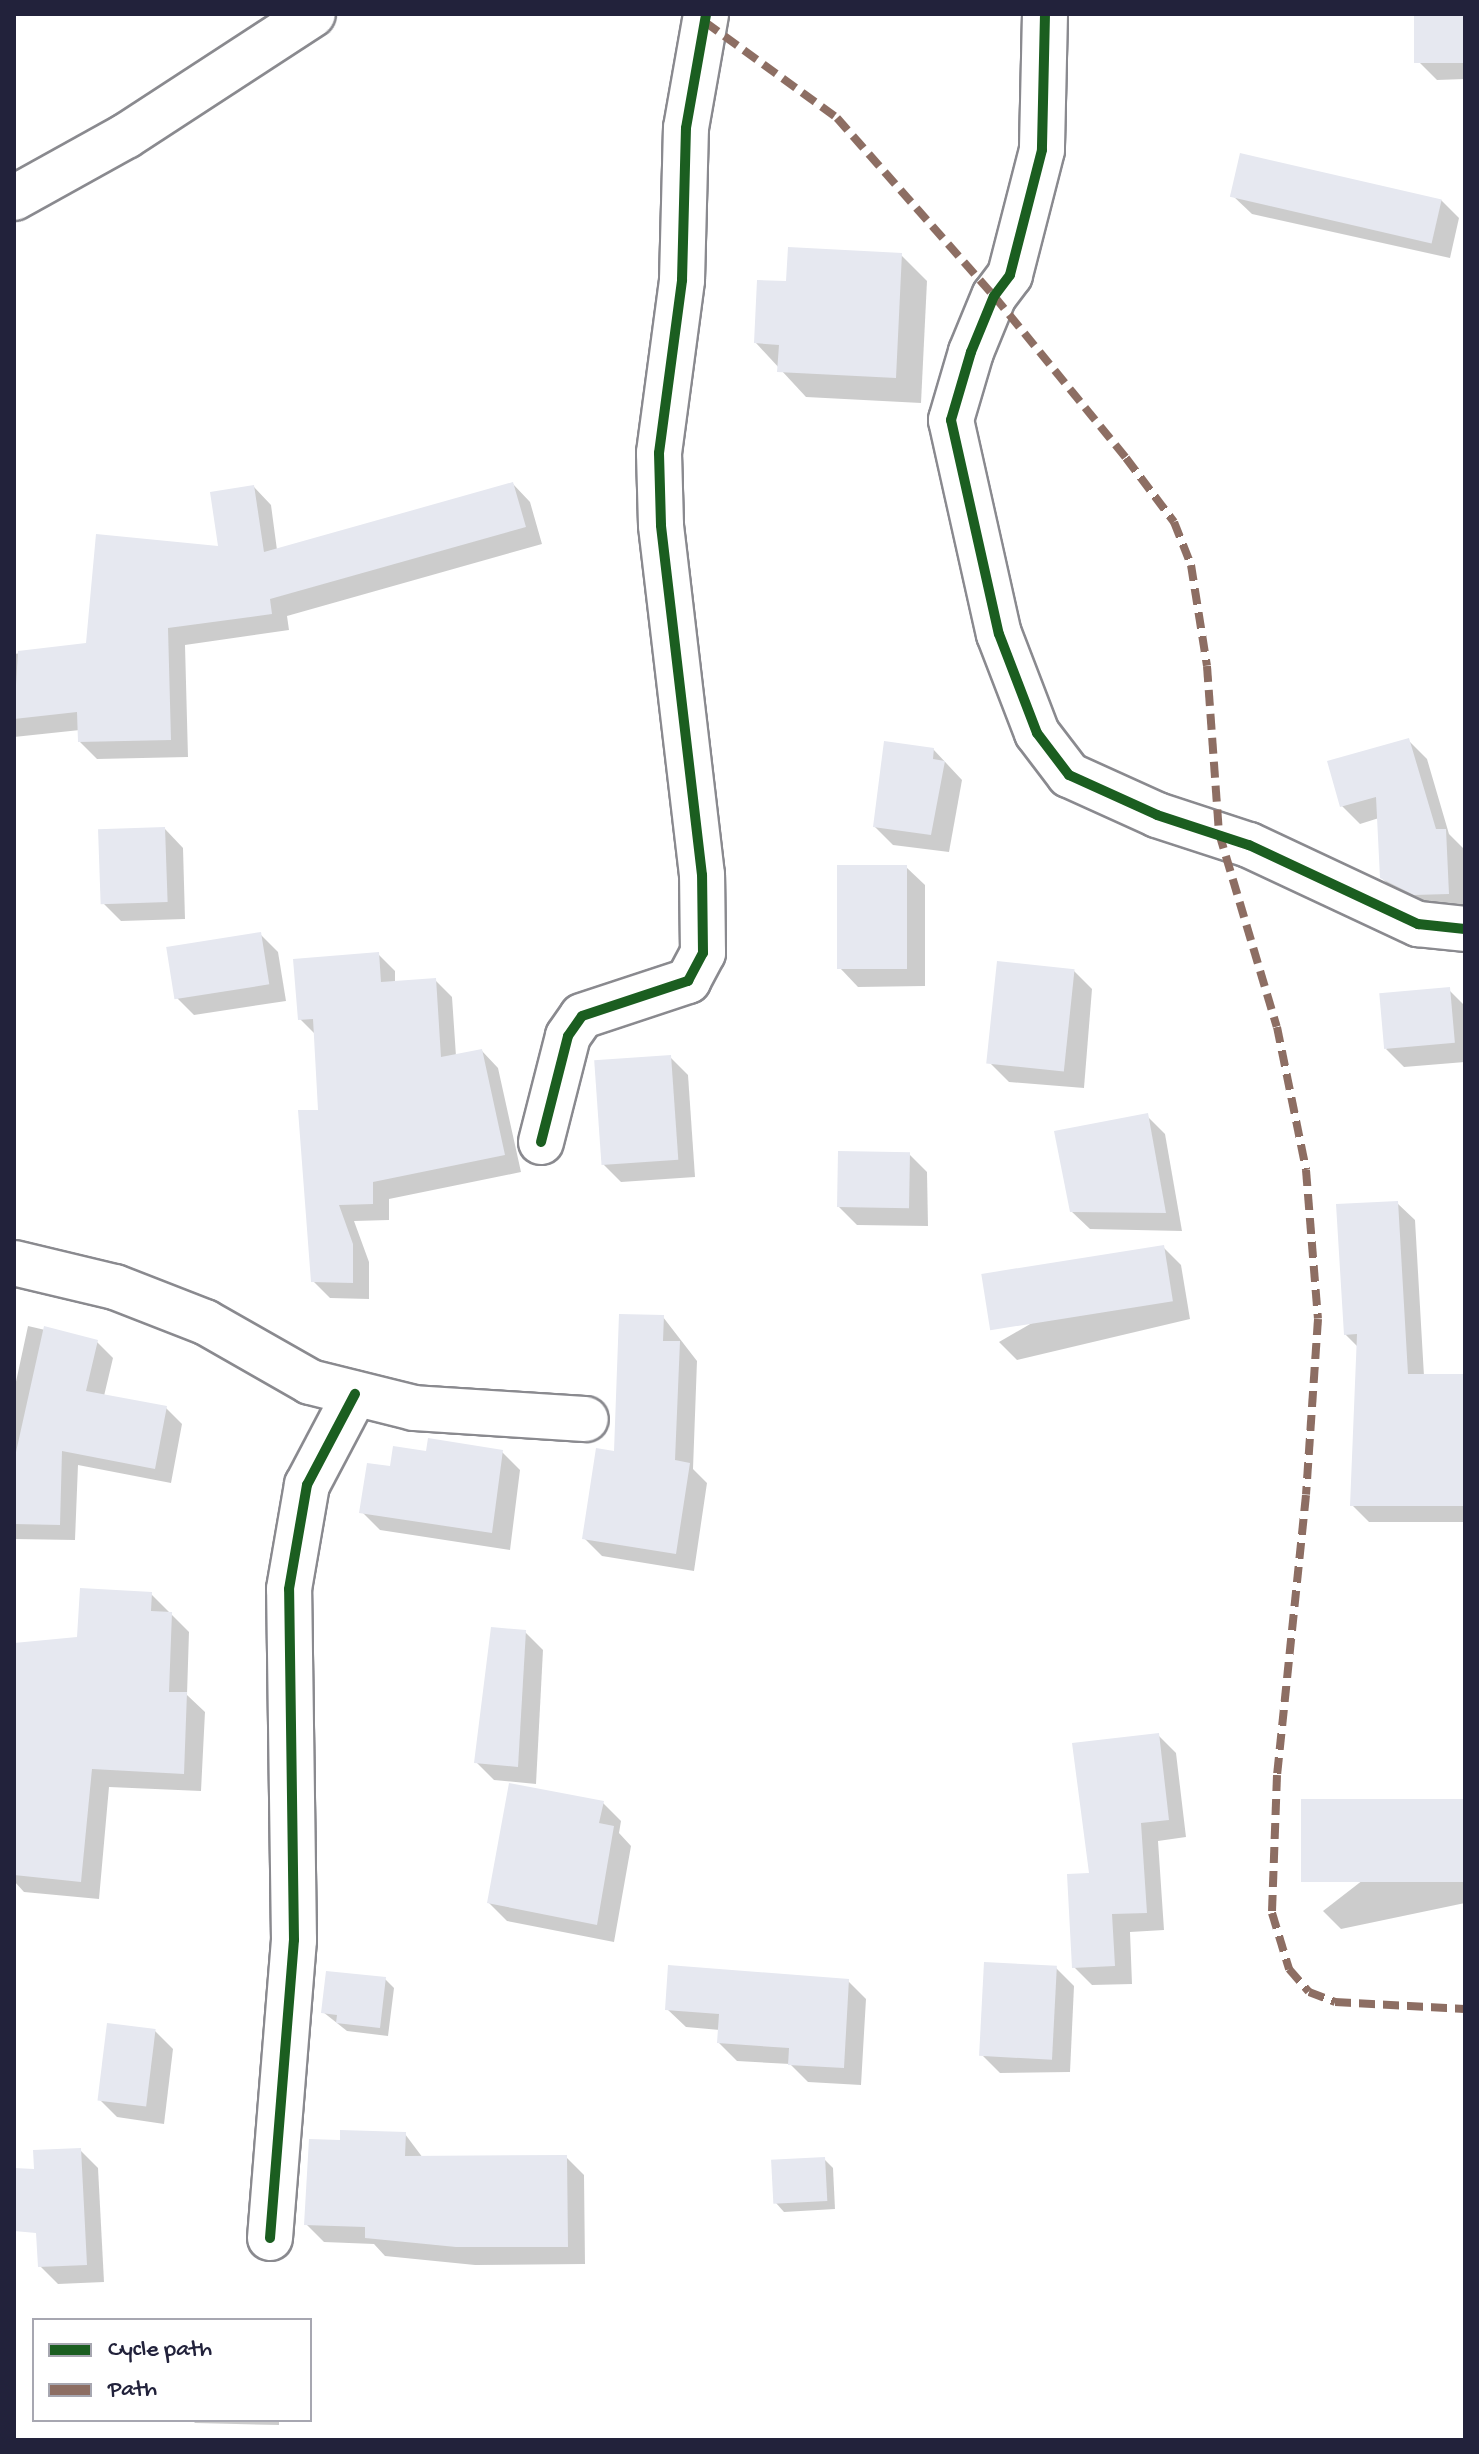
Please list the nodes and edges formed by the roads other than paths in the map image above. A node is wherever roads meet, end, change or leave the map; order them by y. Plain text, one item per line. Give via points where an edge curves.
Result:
1 (313, 14) edge
2 (706, 14) edge
3 (1045, 14) edge
4 (14, 198) edge
5 (1465, 929) edge
6 (541, 1142) dead end
7 (14, 1263) edge
8 (355, 1394) junction
9 (586, 1419) dead end
10 (270, 2238) dead end

1 - 4 street via 126,136
2 - 6 street via 686,128 682,280 659,453 661,525 702,875 703,953 688,981 582,1016 568,1036
3 - 5 street via 1042,150 1010,275 994,296 971,352 951,420 999,634 1037,733 1069,775 1082,781 1157,815 1234,839 1418,924
7 - 8 street via 128,1292 205,1322 310,1382
8 - 9 street via 414,1408
8 - 10 street via 307,1485 289,1589 294,1940

